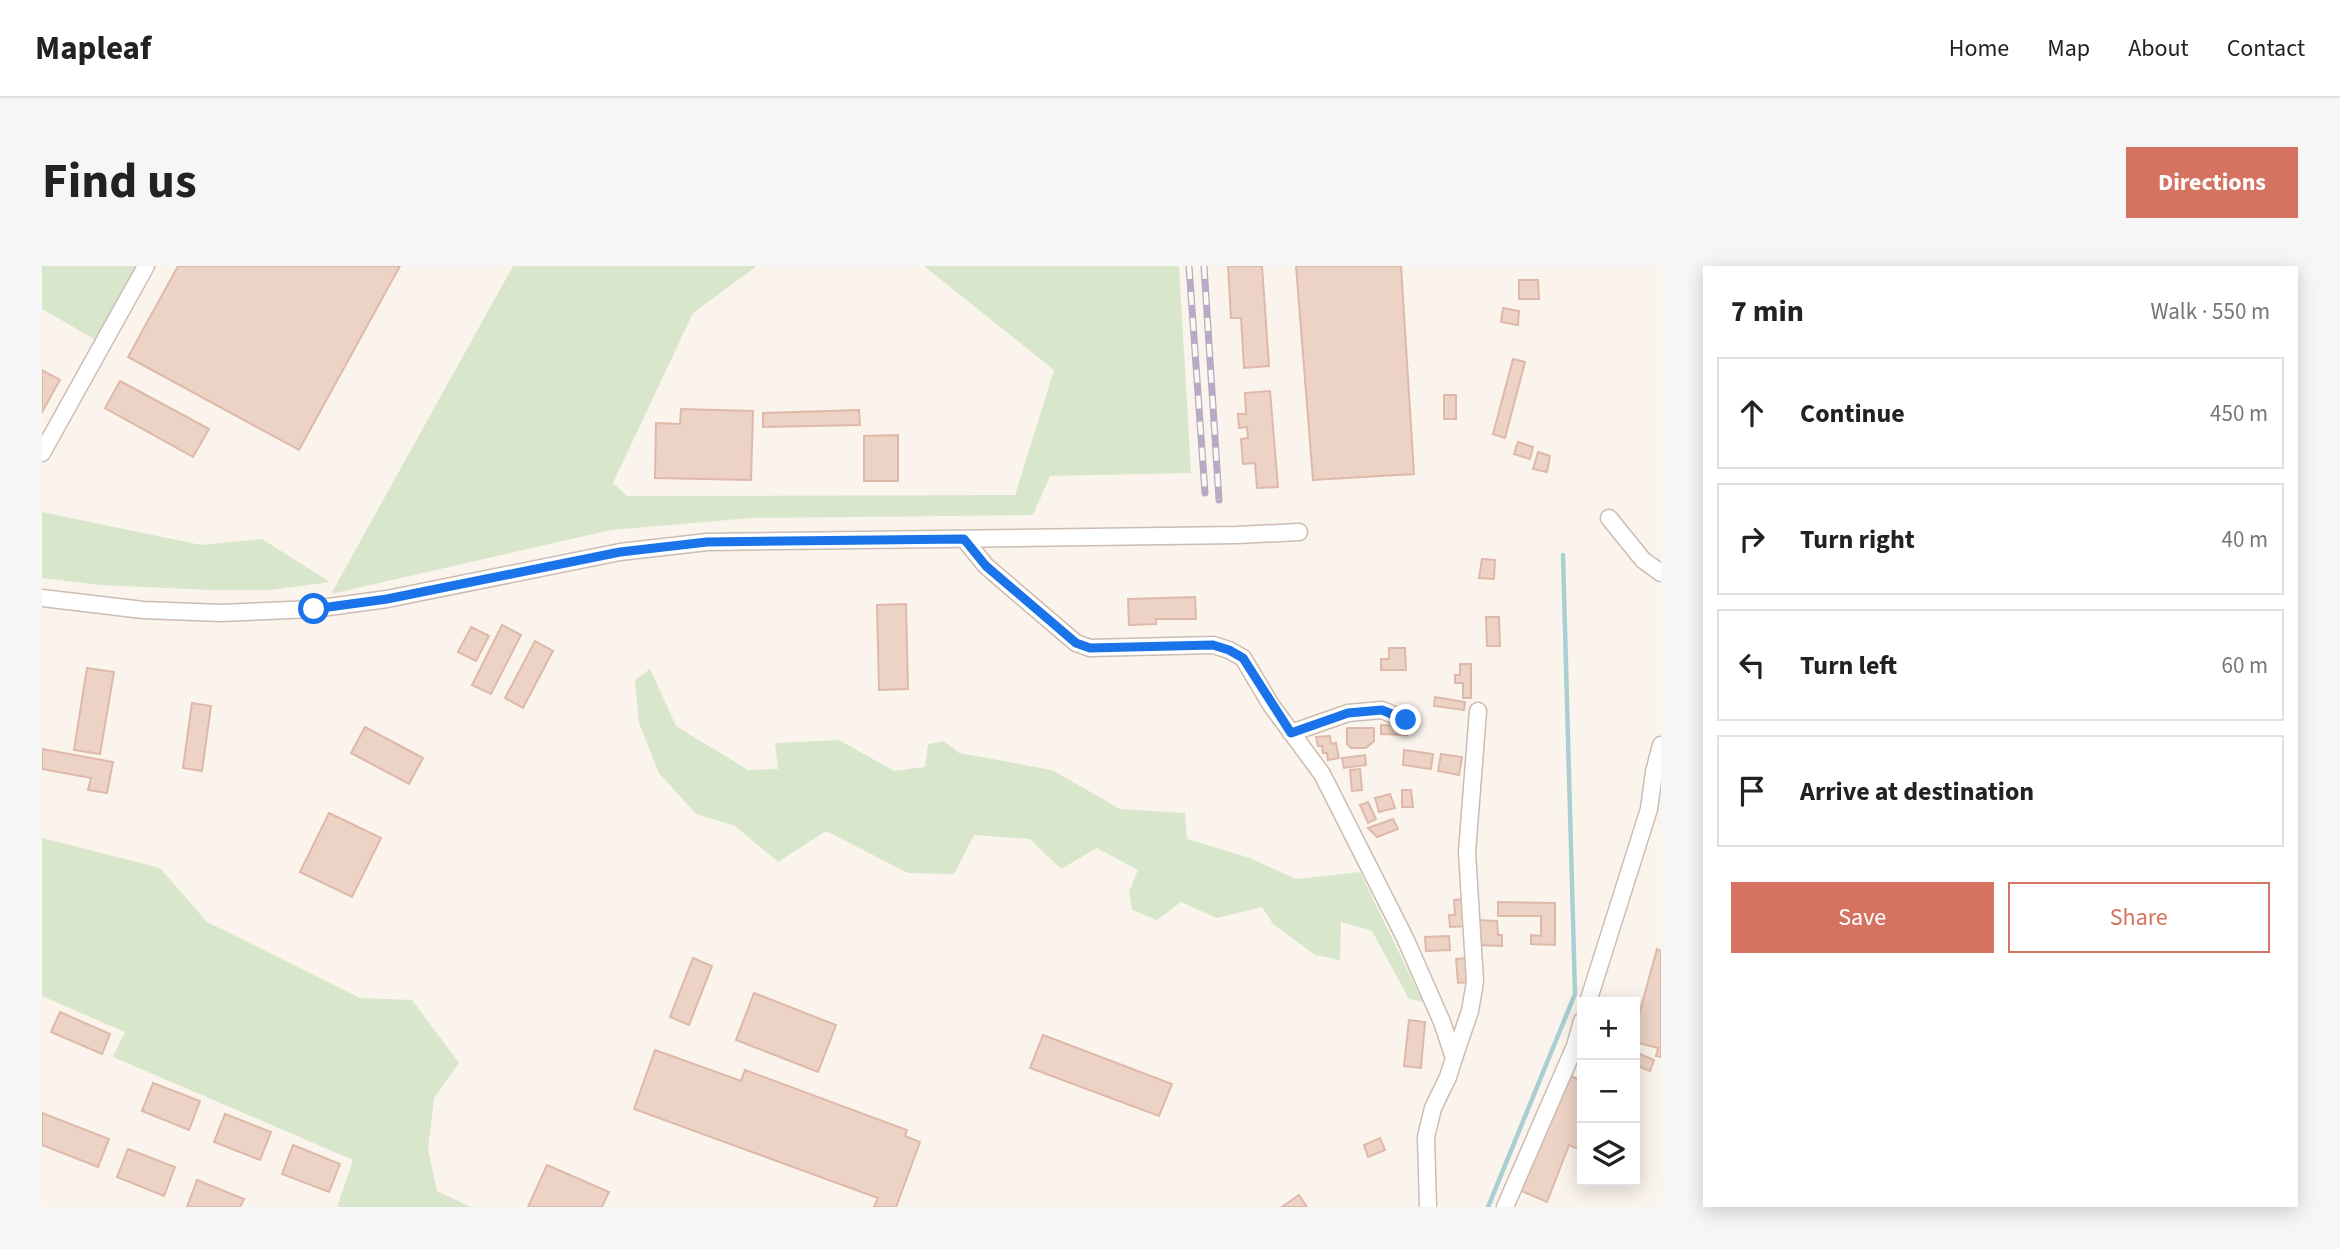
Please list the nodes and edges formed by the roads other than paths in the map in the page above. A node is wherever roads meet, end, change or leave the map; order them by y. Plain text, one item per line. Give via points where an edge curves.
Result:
1 (146, 266) edge
2 (42, 453) edge
3 (1609, 518) dead end
4 (1298, 532) dead end
5 (964, 539) junction
6 (1661, 573) edge
7 (42, 598) edge
8 (1478, 711) dead end
9 (1406, 720) dead end
10 (1291, 733) junction
11 (1661, 745) edge
12 (1590, 997) edge
13 (1577, 1039) edge
14 (1454, 1058) junction
15 (1428, 1207) edge
16 (1505, 1207) edge

1 - 2 street
3 - 6 street via 1643,560
4 - 5 street
5 - 7 street via 707,542 620,552 387,599 314,609 143,610
5 - 10 street via 986,566 1076,643 1090,648 1213,645 1243,658
8 - 14 street via 1467,852 1475,982
9 - 10 street via 1382,710 1348,713
10 - 14 street via 1322,774 1363,852 1442,1022
11 - 12 street via 1649,809
13 - 16 street
14 - 15 street via 1426,1137

